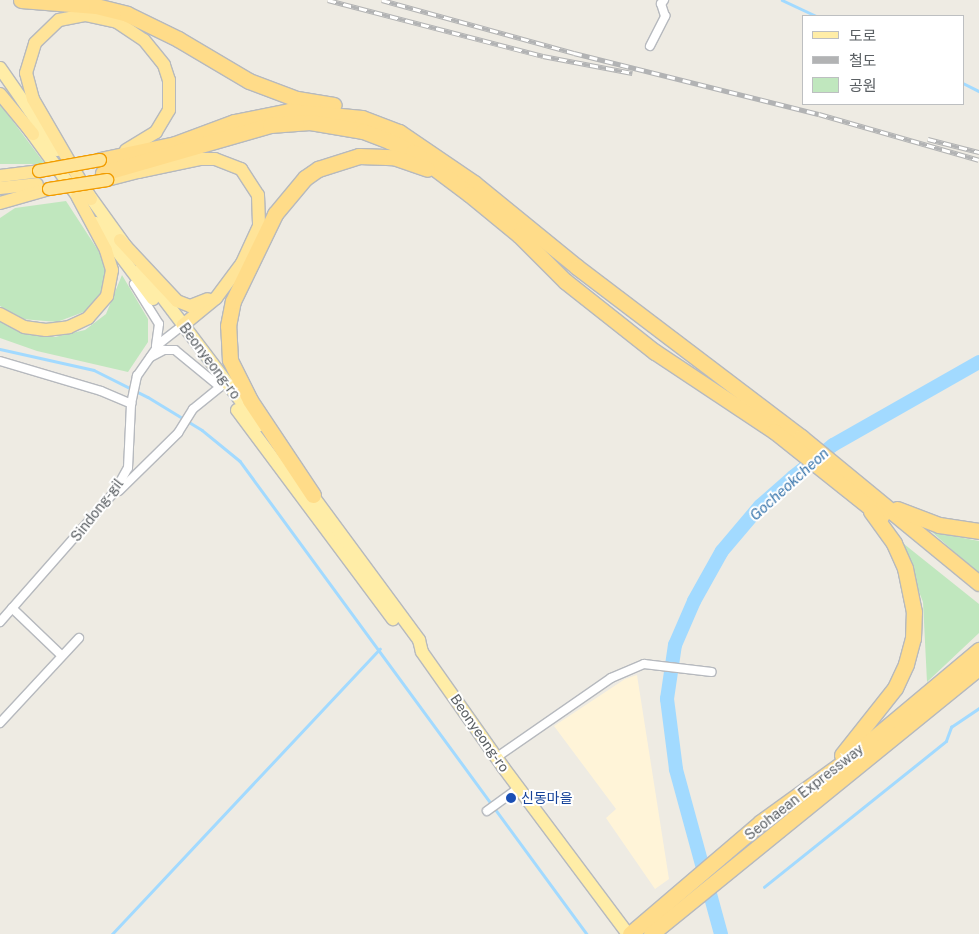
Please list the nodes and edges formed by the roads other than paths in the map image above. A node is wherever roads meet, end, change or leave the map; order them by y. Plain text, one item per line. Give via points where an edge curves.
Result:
1 (21, 0) edge
2 (664, 0) edge
3 (650, 46) dead end
4 (0, 68) edge
5 (0, 86) edge
6 (0, 94) edge
7 (33, 134) junction
8 (230, 136) junction
9 (0, 171) edge
10 (39, 171) junction
11 (103, 171) junction
12 (139, 172) junction
13 (0, 176) edge
14 (48, 186) junction
15 (0, 188) edge
16 (472, 188) junction
17 (0, 194) edge
18 (77, 196) junction
19 (91, 199) junction
20 (0, 203) edge
21 (89, 218) junction
22 (120, 240) junction
23 (252, 242) junction
24 (0, 314) edge
25 (180, 327) junction
26 (147, 360) junction
27 (0, 361) edge
28 (220, 387) junction
29 (131, 404) junction
30 (313, 496) junction
31 (867, 498) junction
32 (90, 522) junction
33 (979, 531) edge
34 (979, 583) edge
35 (979, 594) edge
36 (12, 608) junction
37 (0, 622) edge
38 (78, 638) dead end
39 (979, 650) edge
40 (422, 652) junction
41 (62, 656) junction
42 (974, 666) edge
43 (708, 672) dead end
44 (0, 723) edge
45 (497, 757) junction
46 (519, 788) junction
47 (792, 800) junction
48 (489, 810) dead end
49 (629, 934) edge
50 (651, 934) edge

1 - 16 highway via 96,6 128,14 269,90 297,99 346,106 403,127 428,143
2 - 3 street via 661,4 665,16
4 - 19 main road, Beonyeong-ro
5 - 7 main road, Beonyeong-ro
6 - 7 highway
7 - 18 main road, Beonyeong-ro
8 - 11 highway
8 - 12 highway
8 - 16 highway via 270,125 310,122 363,132 413,152
9 - 10 highway
10 - 11 highway, bridge
10 - 13 highway
11 - 12 highway
11 - 14 highway
11 - 16 highway via 234,122 288,111 322,112 362,118 399,132
11 - 19 highway via 156,132 169,110 170,80 155,51 133,30 100,16 70,17 59,20 41,34 31,51 26,73 33,99
12 - 23 highway via 200,159 228,162 241,169 258,195 259,226
14 - 15 highway
14 - 17 highway
14 - 20 highway
16 - 30 highway via 393,158 346,159 318,169 305,178 283,202 261,241 230,313 230,360 250,400
16 - 31 highway via 565,280 648,346 797,441
18 - 21 highway
18 - 25 main road, Beonyeong-ro
19 - 22 main road, Beonyeong-ro
21 - 24 highway via 112,270 107,296 99,307 88,318 69,327 46,330 24,327
21 - 26 street via 157,316 159,339
22 - 23 highway via 170,296 190,306 213,295
22 - 25 main road, Beonyeong-ro
23 - 25 highway via 232,278 216,298
25 - 26 street, Sindong-gil
25 - 28 main road, Beonyeong-ro
25 - 30 main road, Beonyeong-ro
26 - 28 street via 164,350 175,350
26 - 29 street, Sindong-gil via 137,376
27 - 29 street via 100,391
28 - 32 street via 193,409 182,426
28 - 40 main road, Beonyeong-ro via 413,646
29 - 32 street, Sindong-gil via 128,468 115,491
30 - 40 main road, Beonyeong-ro via 419,640
31 - 33 highway via 922,520 954,529
31 - 34 highway
31 - 35 highway
31 - 47 highway via 906,568 914,612 910,651 902,676 878,713 826,771
32 - 36 street, Sindong-gil
36 - 37 street, Sindong-gil
36 - 41 street
38 - 41 street
39 - 42 highway, Seohaean Expressway
40 - 45 main road, Beonyeong-ro
41 - 44 street
42 - 47 highway, Seohaean Expressway
42 - 50 highway, Seohaean Expressway
43 - 45 street via 644,664 611,678
45 - 46 main road, Beonyeong-ro
46 - 48 street
46 - 49 main road, Beonyeong-ro
47 - 49 highway, Seohaean Expressway via 761,822

